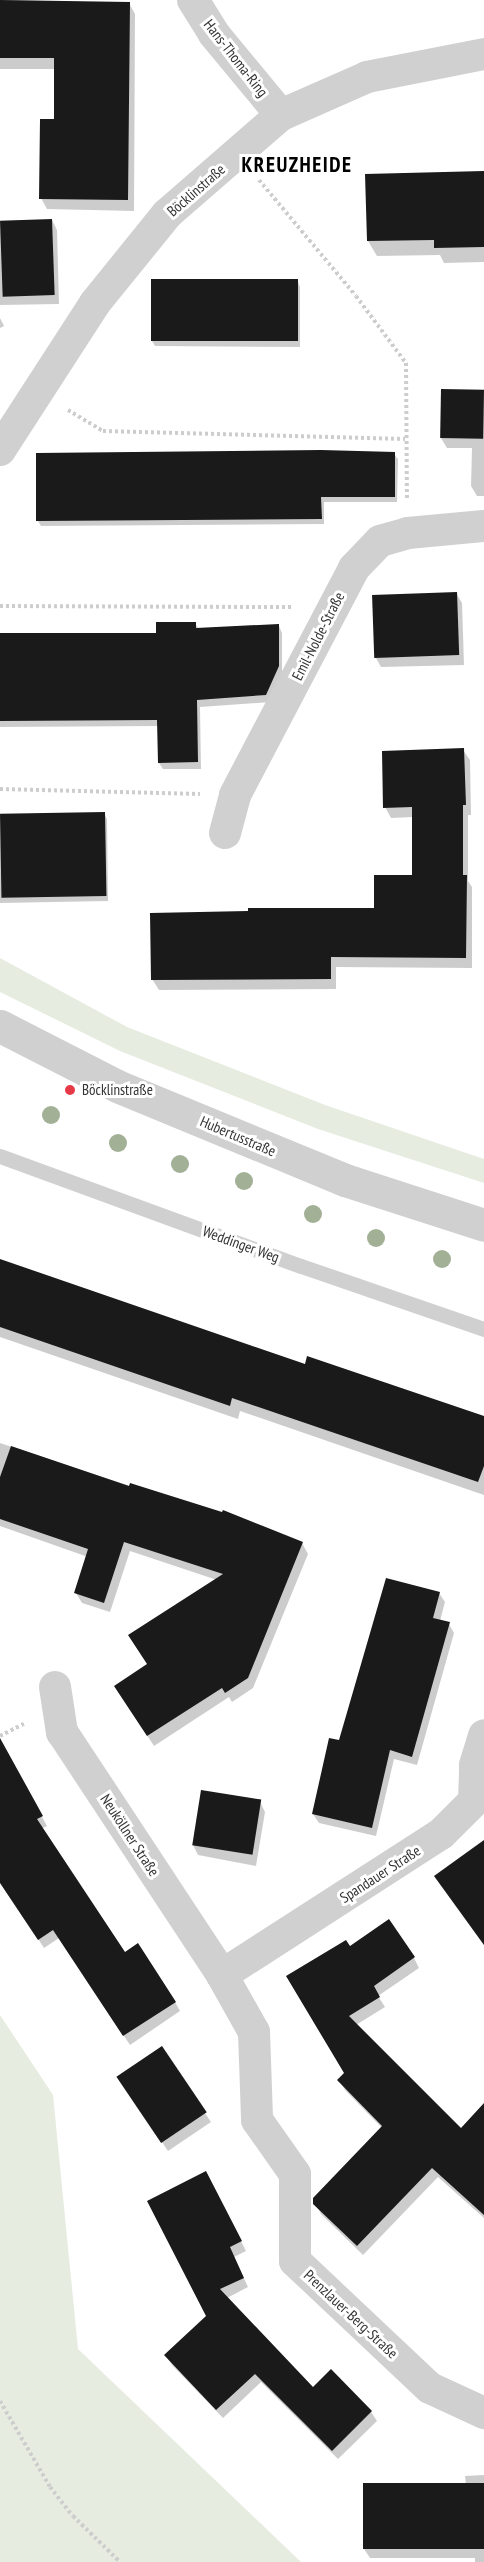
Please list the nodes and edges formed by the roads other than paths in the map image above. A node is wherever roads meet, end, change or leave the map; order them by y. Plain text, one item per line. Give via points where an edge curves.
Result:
1 (193, 0) edge
2 (484, 54) edge
3 (281, 115) junction
4 (0, 450) edge
5 (484, 526) edge
6 (225, 833) dead end
7 (0, 1026) edge
8 (0, 1156) edge
9 (484, 1225) edge
10 (484, 1329) edge
11 (55, 1687) dead end
12 (484, 1735) edge
13 (479, 1802) edge
14 (222, 1975) junction
15 (484, 2413) edge

1 - 3 street, Hans-Thoma-Ring via 214,34
2 - 3 street, Böcklinstraße via 367,77
3 - 4 street, Böcklinstraße via 167,214 95,303
5 - 6 street, Emil-Nolde-Straße via 408,533 380,541 354,568 235,795
7 - 9 street, Hubertusstraße via 117,1086 345,1180
8 - 10 lane, Weddinger Weg
11 - 14 street, Neuköllner Straße via 62,1732
12 - 13 street, Spandauer Straße via 475,1765
13 - 14 street, Spandauer Straße via 441,1834
14 - 15 street, Prenzlauer-Berg-Straße via 254,2032 257,2120 295,2174 295,2261 430,2388

